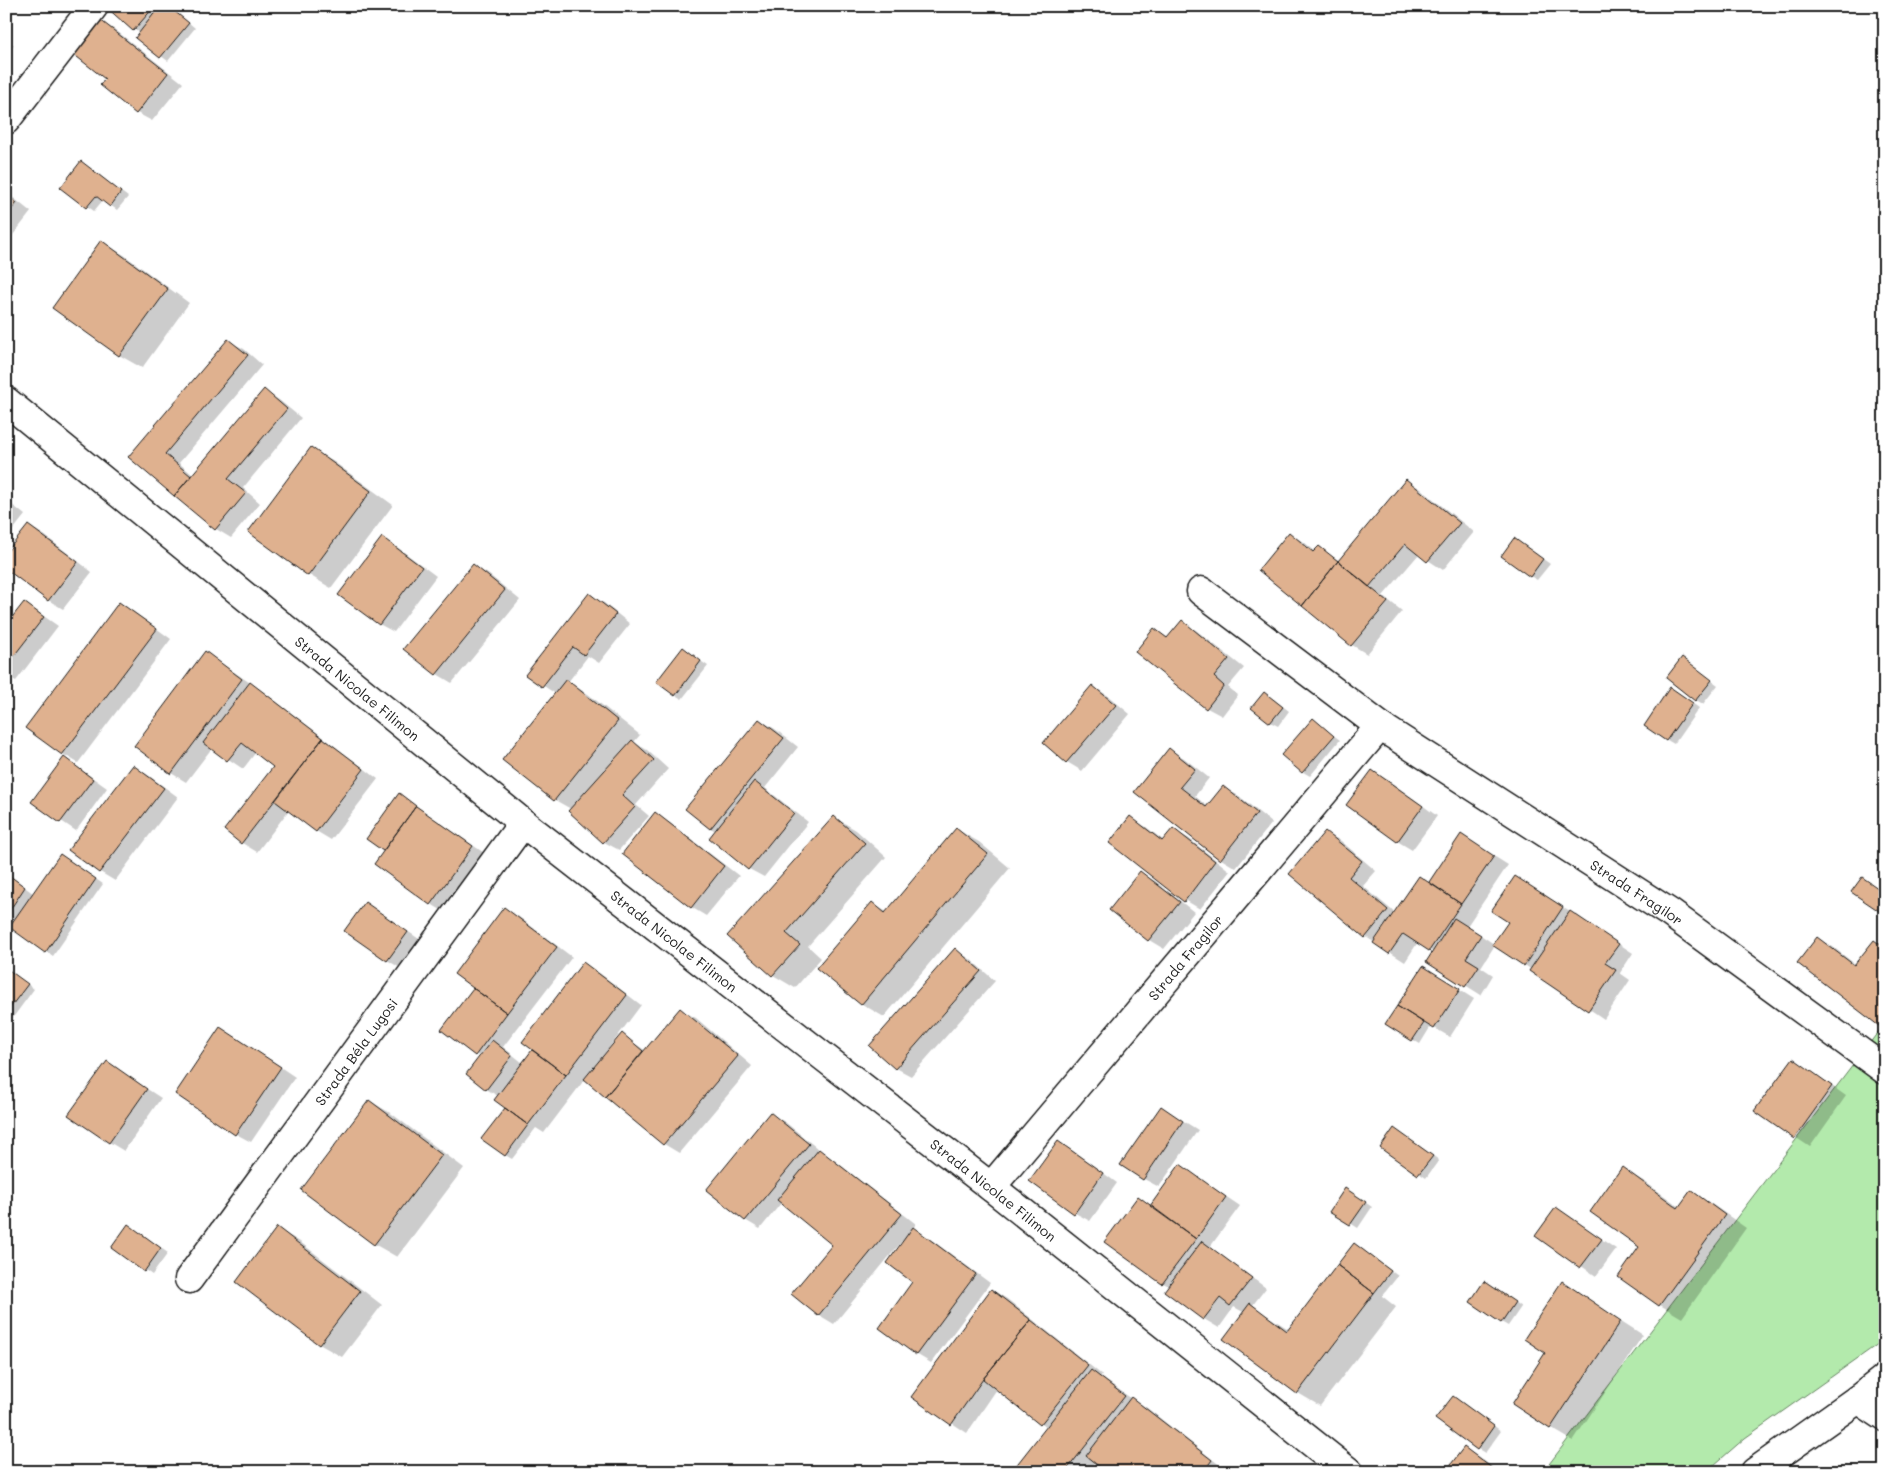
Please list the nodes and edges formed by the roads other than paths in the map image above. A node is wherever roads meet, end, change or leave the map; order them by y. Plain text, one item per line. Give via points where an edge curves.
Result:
1 (94, 6) edge
2 (6, 120) edge
3 (6, 401) edge
4 (1201, 591) dead end
5 (1380, 726) junction
6 (523, 824) junction
7 (1885, 1070) edge
8 (992, 1187) junction
9 (188, 1279) dead end
10 (1885, 1378) edge
11 (1858, 1399) junction
12 (1885, 1417) edge
13 (1349, 1472) edge
14 (1755, 1472) edge

1 - 2 street
3 - 6 street, Strada Nicolae Filimon
4 - 5 street, Strada Fragilor
5 - 7 street, Strada Fragilor via 1670,913
5 - 8 street, Strada Fragilor
6 - 8 street, Strada Nicolae Filimon
6 - 9 street, Strada Béla Lugosi
8 - 13 street, Strada Nicolae Filimon
10 - 11 street
11 - 12 street
11 - 14 street

